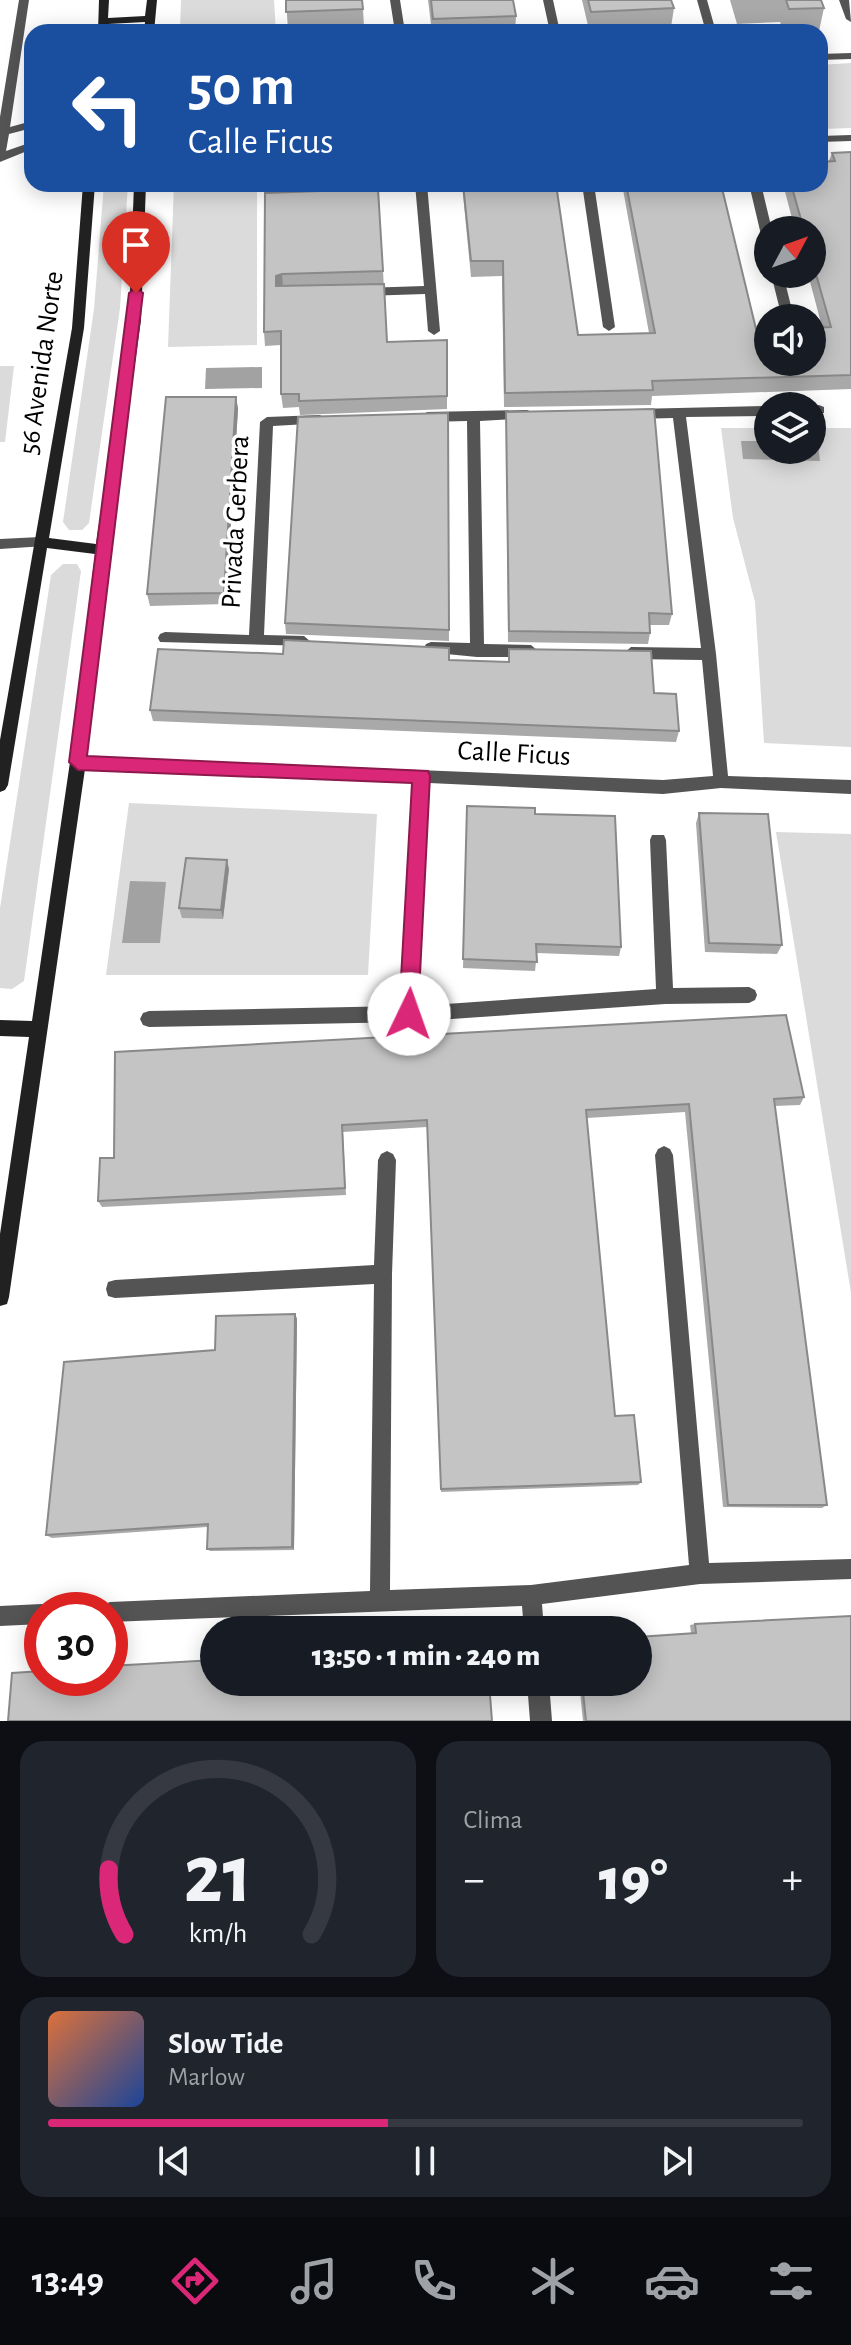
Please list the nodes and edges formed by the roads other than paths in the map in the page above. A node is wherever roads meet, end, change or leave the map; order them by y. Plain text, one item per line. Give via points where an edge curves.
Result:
1 (24, 0) edge
2 (104, 0) edge
3 (152, 0) edge
4 (395, 0) edge
5 (548, 0) edge
6 (702, 0) edge
7 (844, 0) edge
8 (150, 19) junction
9 (851, 19) edge
10 (102, 24) edge
11 (116, 24) edge
12 (150, 24) edge
13 (399, 24) edge
14 (553, 24) edge
15 (709, 24) edge
16 (851, 56) edge
17 (828, 57) edge
18 (8, 103) junction
19 (24, 118) edge
20 (24, 125) edge
21 (2, 133) edge
22 (851, 138) edge
23 (828, 139) edge
24 (24, 141) edge
25 (24, 147) edge
26 (0, 156) edge
27 (88, 192) edge
28 (140, 192) edge
29 (422, 192) edge
30 (589, 192) edge
31 (757, 192) edge
32 (763, 216) edge
33 (431, 290) junction
34 (343, 293) edge
35 (609, 327) dead end
36 (434, 331) dead end
37 (754, 411) edge
38 (679, 413) junction
39 (616, 414) edge
40 (536, 415) edge
41 (473, 416) junction
42 (410, 418) edge
43 (331, 420) edge
44 (40, 542) junction
45 (0, 544) edge
46 (102, 550) junction
47 (165, 638) dead end
48 (256, 640) junction
49 (319, 643) edge
50 (414, 648) edge
51 (477, 651) junction
52 (554, 652) edge
53 (616, 653) edge
54 (709, 654) junction
55 (78, 762) junction
56 (422, 776) junction
57 (721, 782) junction
58 (0, 785) edge
59 (851, 787) edge
60 (658, 840) dead end
61 (749, 995) dead end
62 (665, 996) junction
63 (409, 1014) junction
64 (149, 1019) dead end
65 (0, 1028) edge
66 (38, 1029) junction
67 (664, 1155) dead end
68 (387, 1160) dead end
69 (383, 1274) junction
70 (115, 1289) dead end
71 (0, 1297) edge
72 (851, 1569) edge
73 (700, 1574) junction
74 (531, 1595) junction
75 (380, 1601) junction
76 (128, 1611) edge
77 (24, 1615) edge
78 (0, 1616) edge
79 (533, 1616) edge
80 (539, 1696) edge
81 (541, 1721) edge

1 - 18 street
2 - 10 main road
3 - 8 main road
4 - 13 street
5 - 14 street
6 - 15 street
7 - 9 street
8 - 11 main road
8 - 12 main road
16 - 17 street
18 - 19 street
18 - 21 street
20 - 21 street
21 - 24 street
21 - 26 street
22 - 23 street
25 - 26 street
27 - 44 main road, 56 Avenida Norte via 78,328
28 - 46 main road via 135,320
29 - 33 street
30 - 35 street
31 - 32 street
33 - 34 street
33 - 36 street
37 - 38 street
38 - 39 street
38 - 54 street
40 - 41 street
41 - 42 street
41 - 51 street
43 - 48 street, Privada Gerbera via 267,422
44 - 45 street
44 - 46 main road
44 - 58 main road, 56 Avenida Norte
46 - 55 main road
47 - 48 street, Privada Gerbera
48 - 49 street, Privada Gerbera
50 - 51 street
51 - 52 street
53 - 54 street
54 - 57 street
55 - 56 street, Calle Ficus
55 - 66 main road
56 - 57 street, Calle Ficus via 663,787
56 - 63 street
57 - 59 street, Calle Ficus
60 - 62 street
61 - 62 street
62 - 63 street
63 - 64 street
65 - 66 main road
66 - 71 main road
67 - 73 street
68 - 69 street
69 - 70 street
69 - 75 street
72 - 73 street
73 - 74 street
74 - 75 street
74 - 79 street
75 - 76 street
77 - 78 street
80 - 81 street

